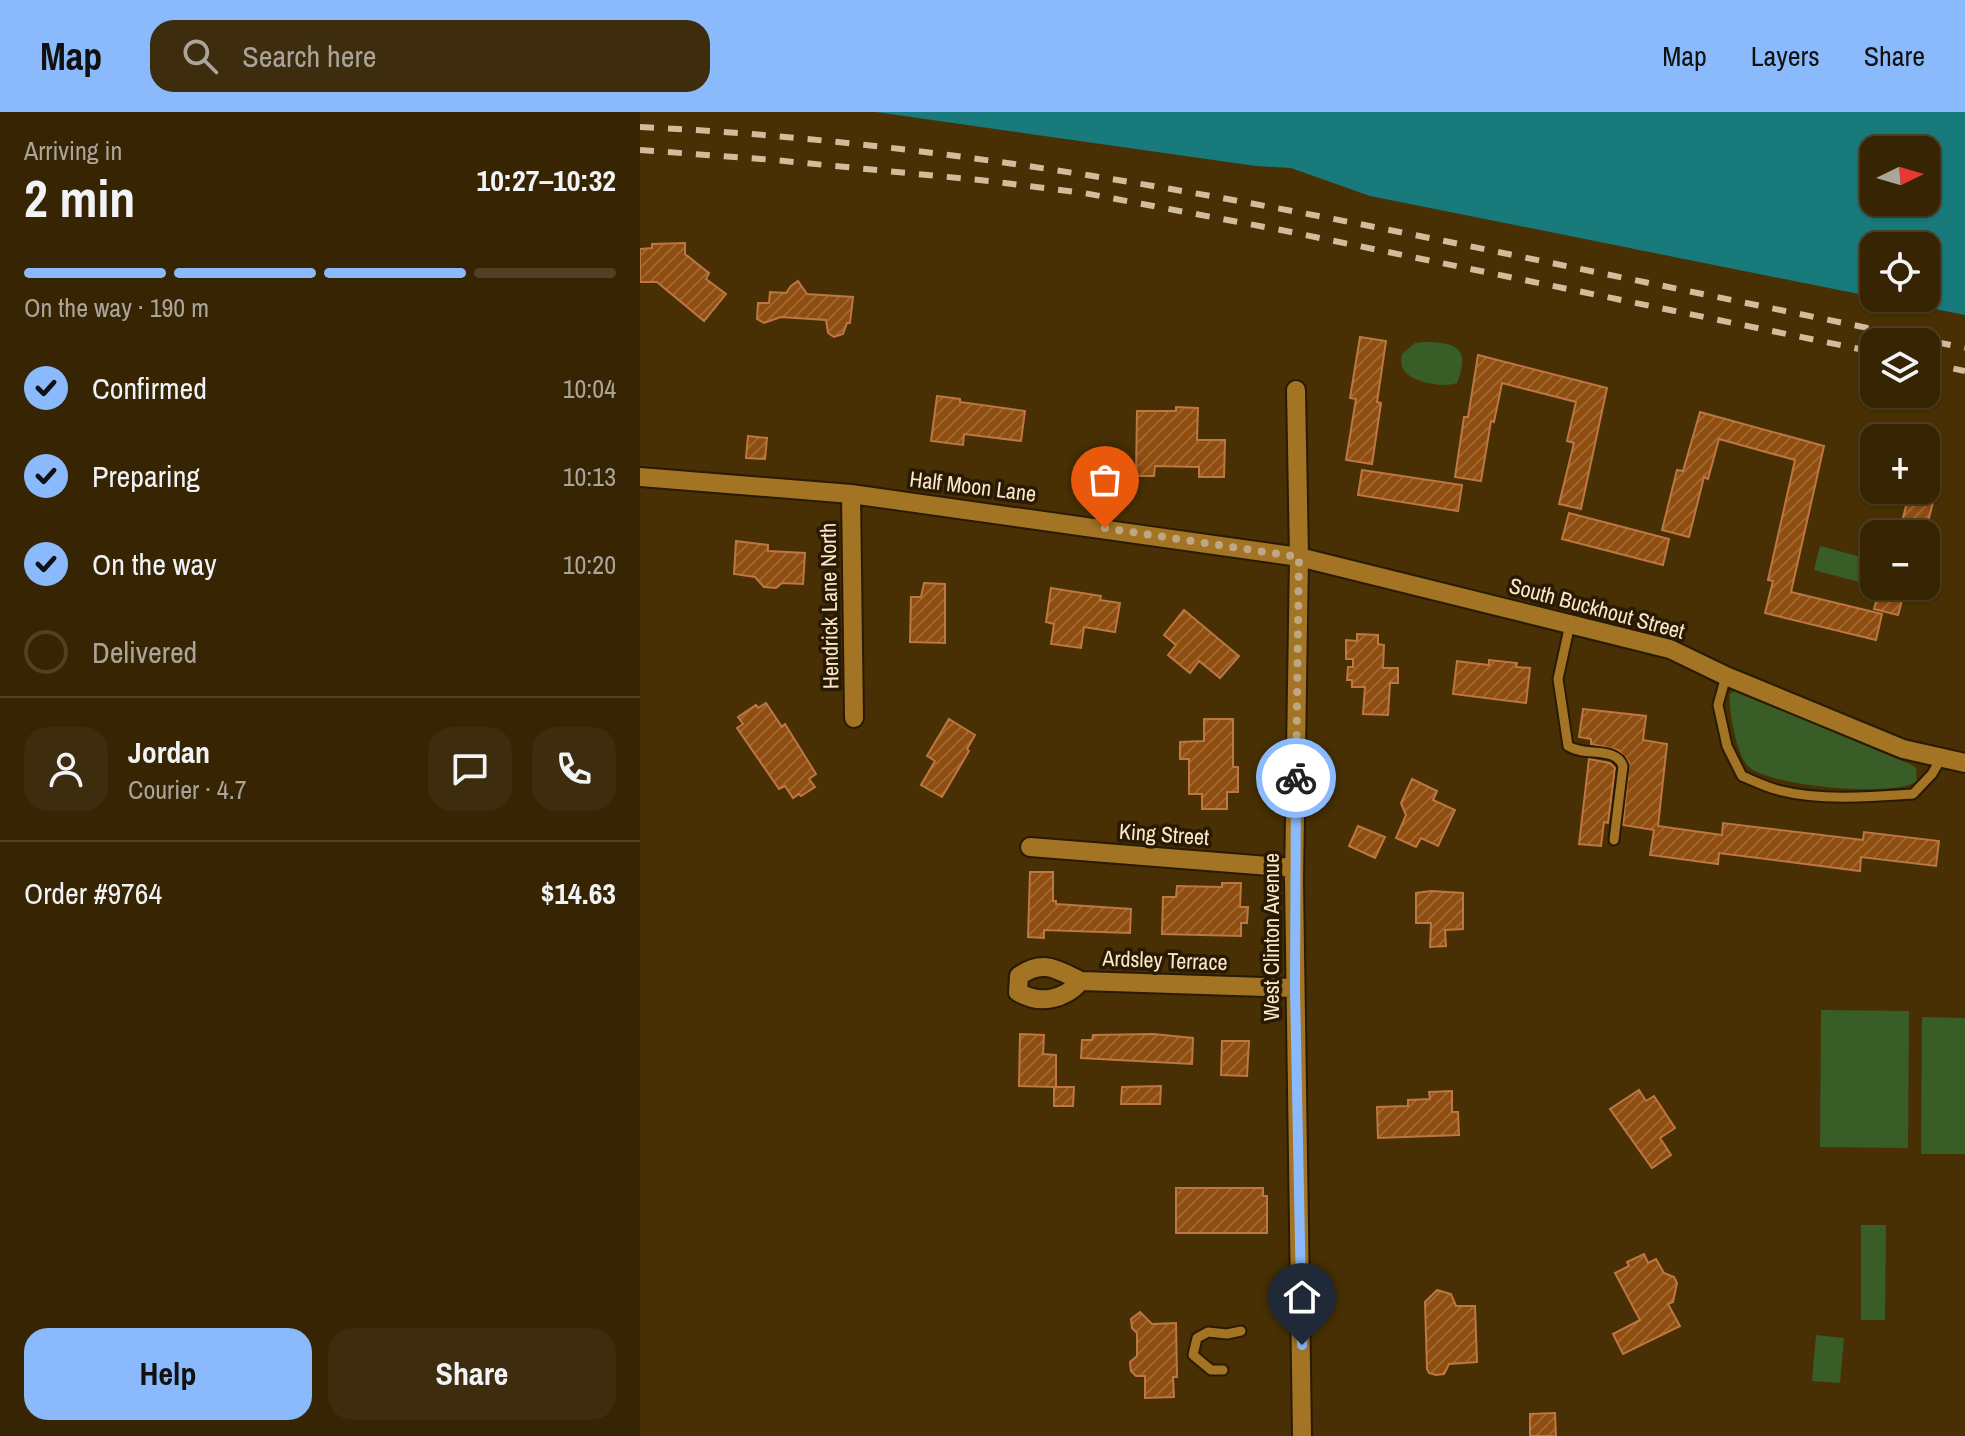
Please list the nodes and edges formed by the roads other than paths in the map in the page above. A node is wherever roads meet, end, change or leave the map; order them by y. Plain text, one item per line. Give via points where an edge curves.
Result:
1 (1296, 390) dead end
2 (640, 477) edge
3 (851, 494) junction
4 (1299, 557) junction
5 (1570, 624) junction
6 (1726, 676) junction
7 (854, 718) dead end
8 (1942, 757) junction
9 (1965, 763) edge
10 (1614, 840) dead end
11 (1030, 847) dead end
12 (1294, 868) junction
13 (1081, 981) dead end
14 (1295, 988) junction
15 (1241, 1331) dead end
16 (1223, 1370) dead end
17 (1302, 1436) edge

1 - 4 street, West Clinton Avenue
2 - 3 street, Half Moon Lane
3 - 4 street, Half Moon Lane
3 - 7 street, Hendrick Lane North
4 - 5 street, South Buckhout Street
4 - 12 street, West Clinton Avenue
5 - 6 street, South Buckhout Street via 1670,649
5 - 10 lane via 1558,679 1564,732 1568,746 1578,752 1620,758
6 - 8 street, South Buckhout Street via 1903,749
6 - 8 lane via 1718,705 1727,746 1742,776 1779,791 1861,797 1913,794
8 - 9 street, South Buckhout Street
11 - 12 street, King Street
12 - 14 street, West Clinton Avenue
13 - 14 street, Ardsley Terrace
14 - 17 street, West Clinton Avenue
15 - 16 lane via 1208,1332 1197,1338 1193,1355 1211,1370

